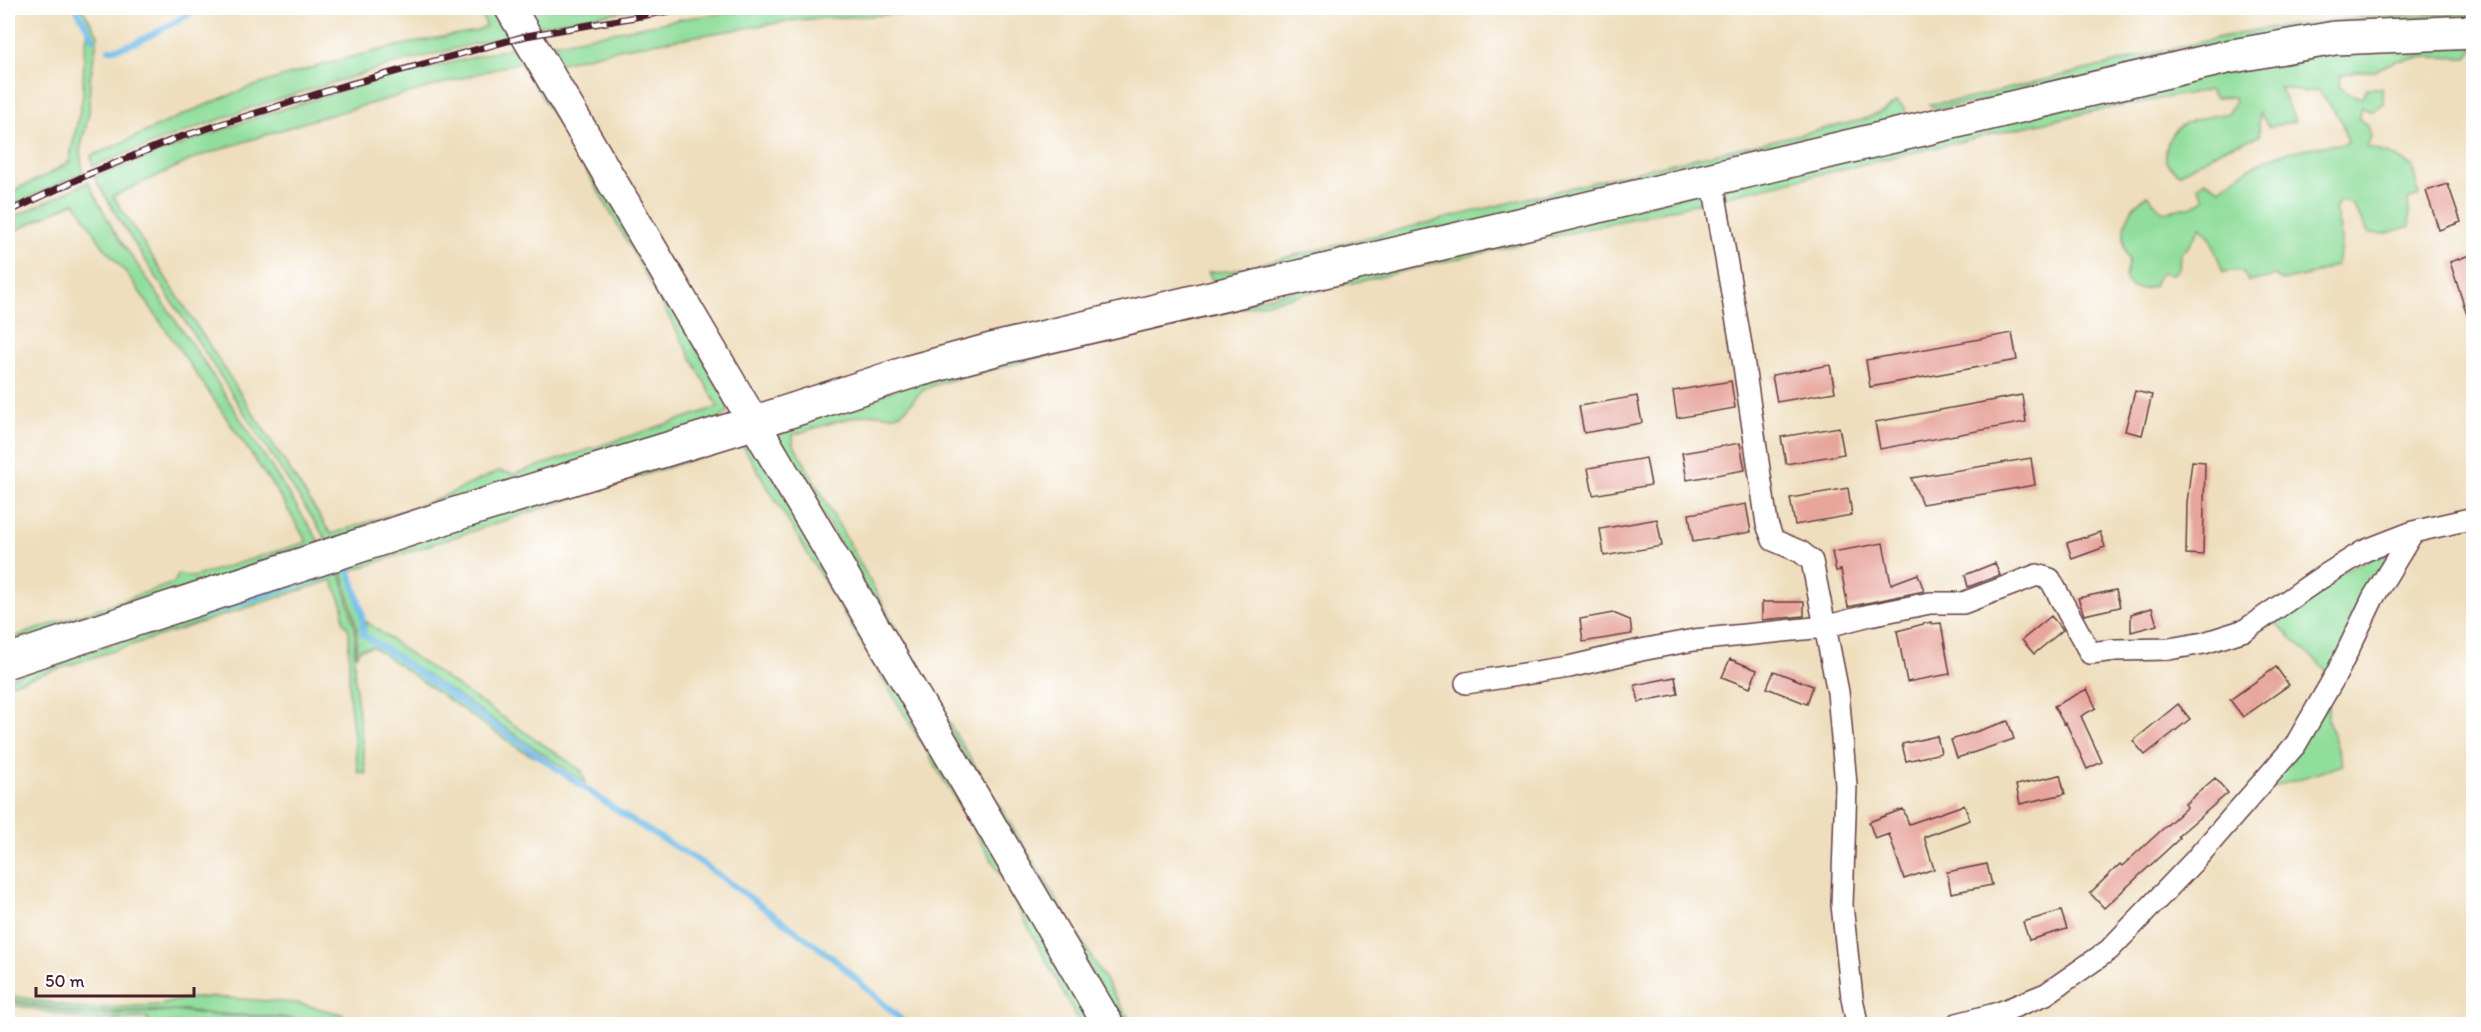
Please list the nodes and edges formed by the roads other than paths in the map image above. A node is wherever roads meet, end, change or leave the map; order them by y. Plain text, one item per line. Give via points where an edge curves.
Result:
1 (510, 8) edge
2 (2474, 32) edge
3 (1712, 178) junction
4 (753, 423) junction
5 (2474, 518) edge
6 (2413, 532) junction
7 (1824, 627) junction
8 (8, 661) edge
9 (1466, 683) dead end
10 (1108, 1024) edge
11 (1857, 1024) edge
12 (1957, 1024) edge

1 - 4 main road
2 - 3 main road via 2335,38 2227,57
3 - 4 main road via 999,348
3 - 7 street via 1767,524 1773,540 1812,561
4 - 8 main road via 462,512
4 - 10 main road
5 - 6 street
6 - 7 street via 2364,551 2245,630 2204,644 2169,650 2090,653 2050,579 2037,575 1963,603 1930,603
6 - 12 street via 2373,598 2337,674 2296,744 2195,860 2109,950 2046,994
7 - 9 street via 1694,640 1569,667
7 - 11 street via 1838,692 1846,785 1842,905

